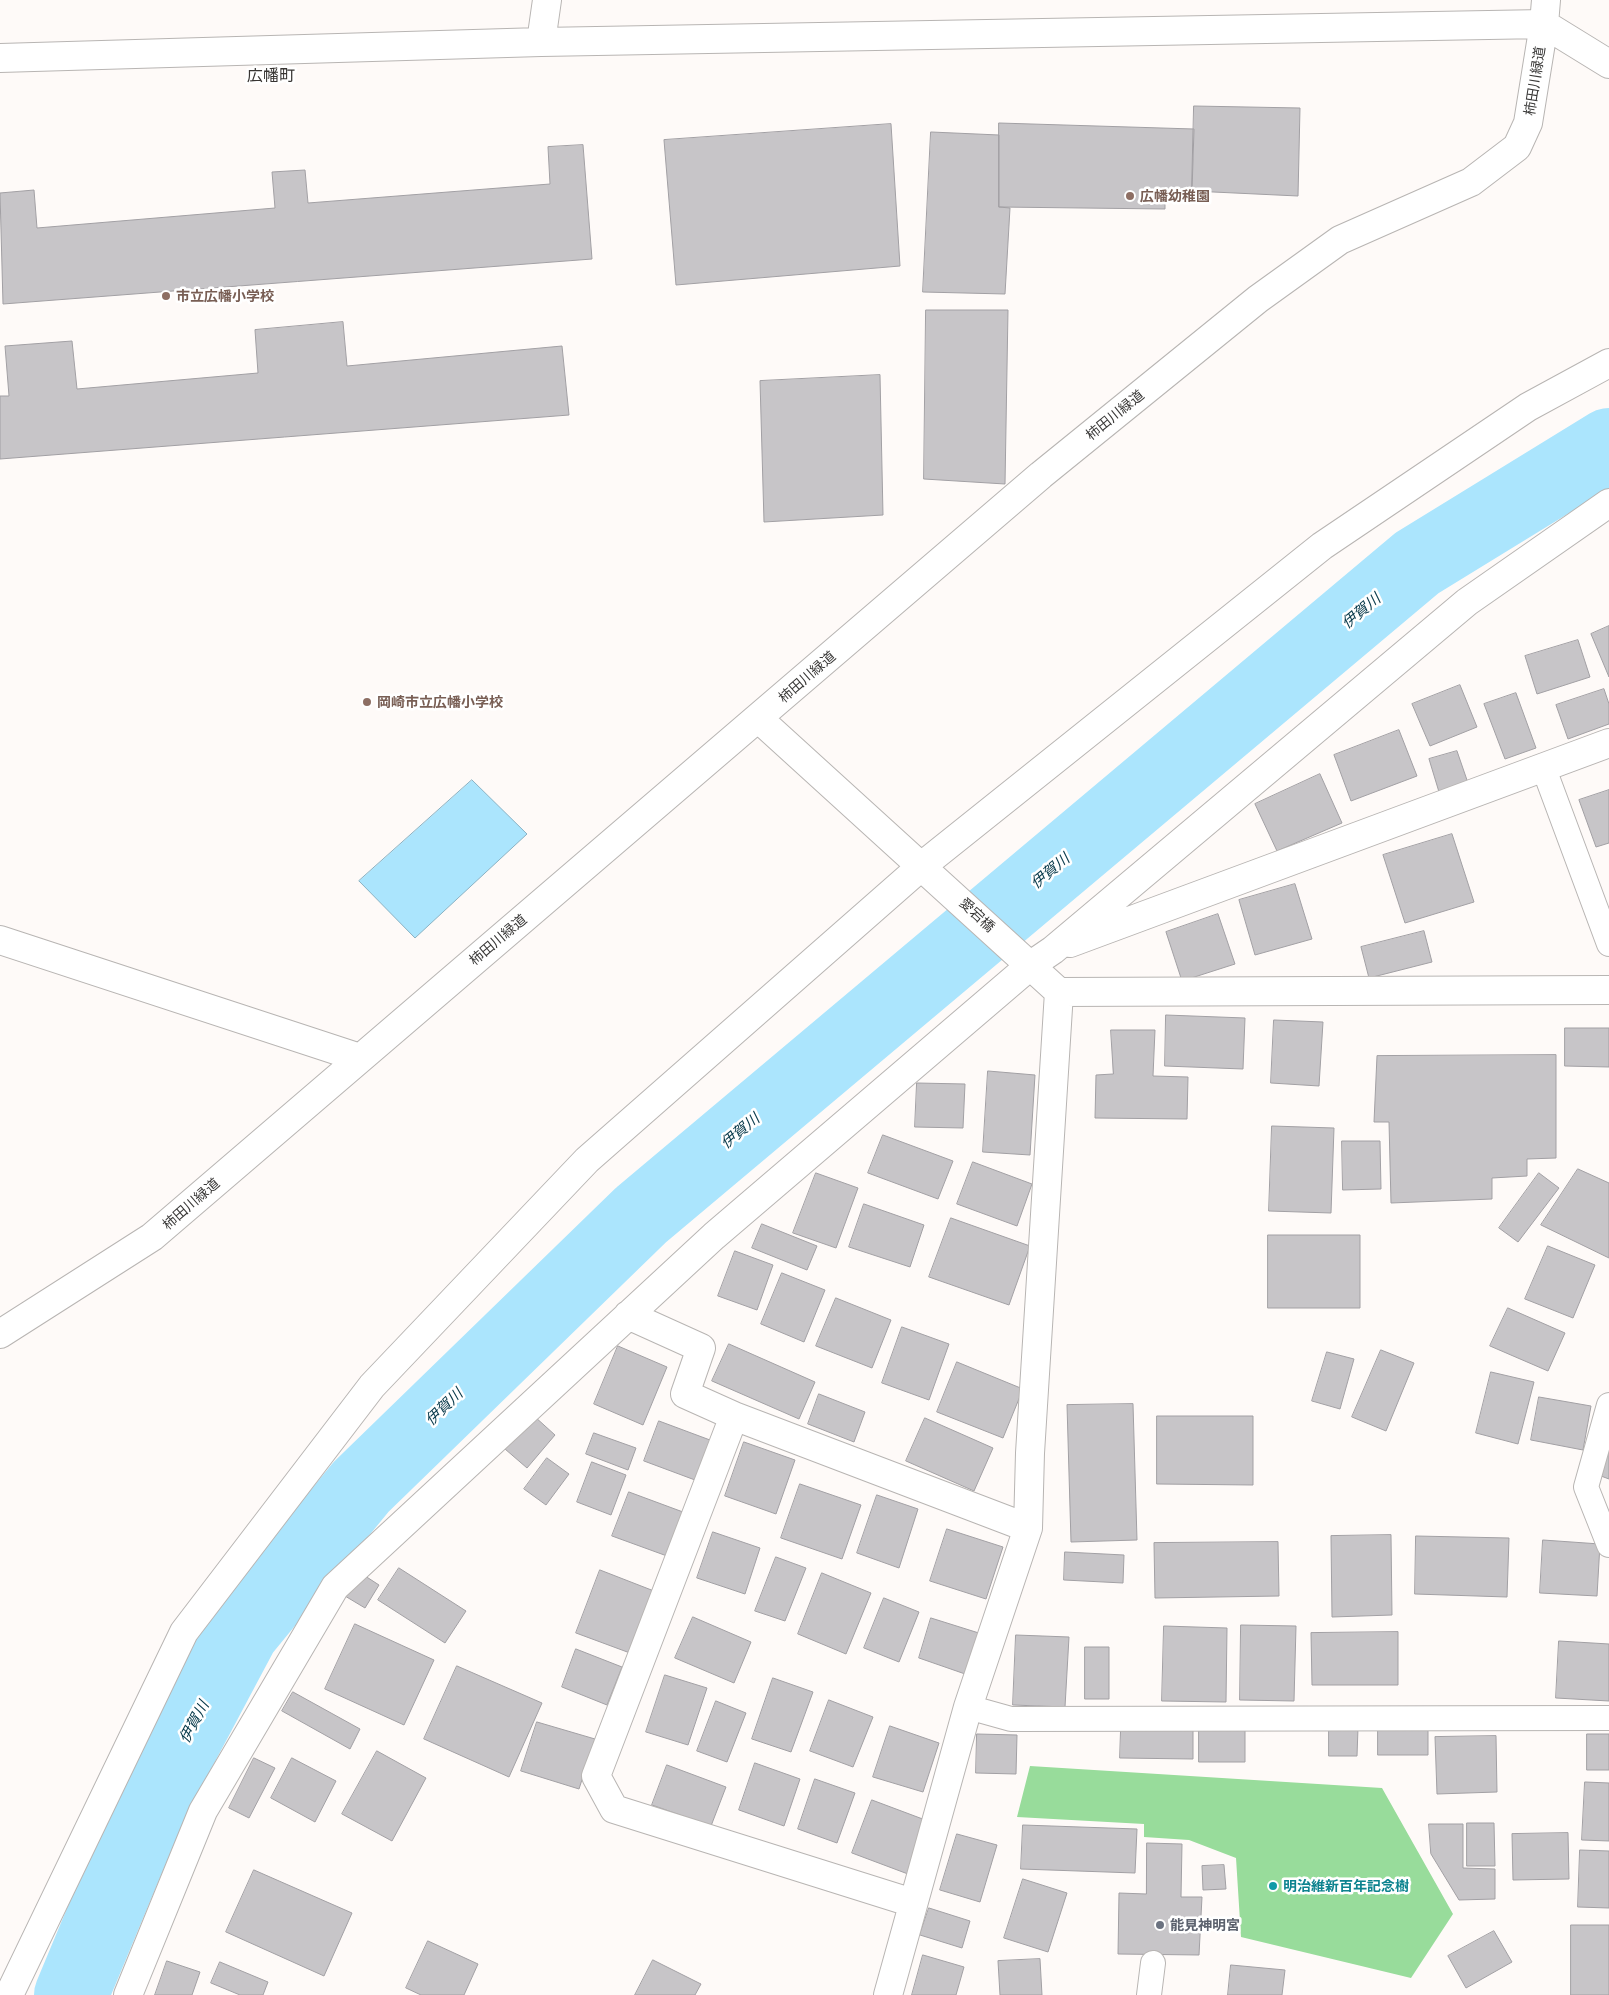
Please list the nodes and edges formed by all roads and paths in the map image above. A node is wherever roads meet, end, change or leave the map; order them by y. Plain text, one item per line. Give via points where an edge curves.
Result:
1 (547, 0) edge
2 (1545, 12) edge
3 (541, 42) junction
4 (0, 58) edge
5 (1609, 64) edge
6 (1609, 363) edge
7 (1609, 504) edge
8 (759, 718) junction
9 (1609, 743) edge
10 (1544, 769) junction
11 (922, 865) junction
12 (0, 940) edge
13 (1609, 944) edge
14 (1042, 958) junction
15 (1609, 990) edge
16 (1059, 992) junction
17 (360, 1058) junction
18 (628, 1315) junction
19 (0, 1334) edge
20 (1609, 1405) edge
21 (734, 1416) junction
22 (1028, 1528) junction
23 (1609, 1545) edge
24 (968, 1707) junction
25 (1609, 1718) edge
26 (913, 1903) junction
27 (1153, 1963) dead end
28 (9, 1995) edge
29 (128, 1995) edge
30 (888, 1995) edge
31 (1150, 1995) edge

1 - 3 street
2 - 3 street
2 - 5 street
2 - 8 street, 柿田川緑道 via 1528,123 1517,147 1471,182 1340,240 1258,299 1041,475
3 - 4 street
6 - 11 street via 1528,407 1322,546
7 - 14 street via 1467,602
8 - 11 street, 愛宕橋
8 - 17 street, 柿田川緑道
9 - 10 street
10 - 13 lane
10 - 14 street
11 - 14 street, 愛宕橋
11 - 28 street via 587,1160 372,1386 184,1632
12 - 17 street
14 - 16 street, 愛宕橋
14 - 18 street via 714,1236
15 - 16 street
16 - 22 street
17 - 19 street, 柿田川緑道 via 152,1237
18 - 21 street via 701,1348 685,1394
18 - 29 street via 334,1587 203,1811
20 - 23 lane via 1586,1487
21 - 22 street
21 - 26 street via 596,1776 614,1809
22 - 24 street
24 - 25 lane via 1011,1719
24 - 26 street
26 - 30 street
27 - 31 lane

